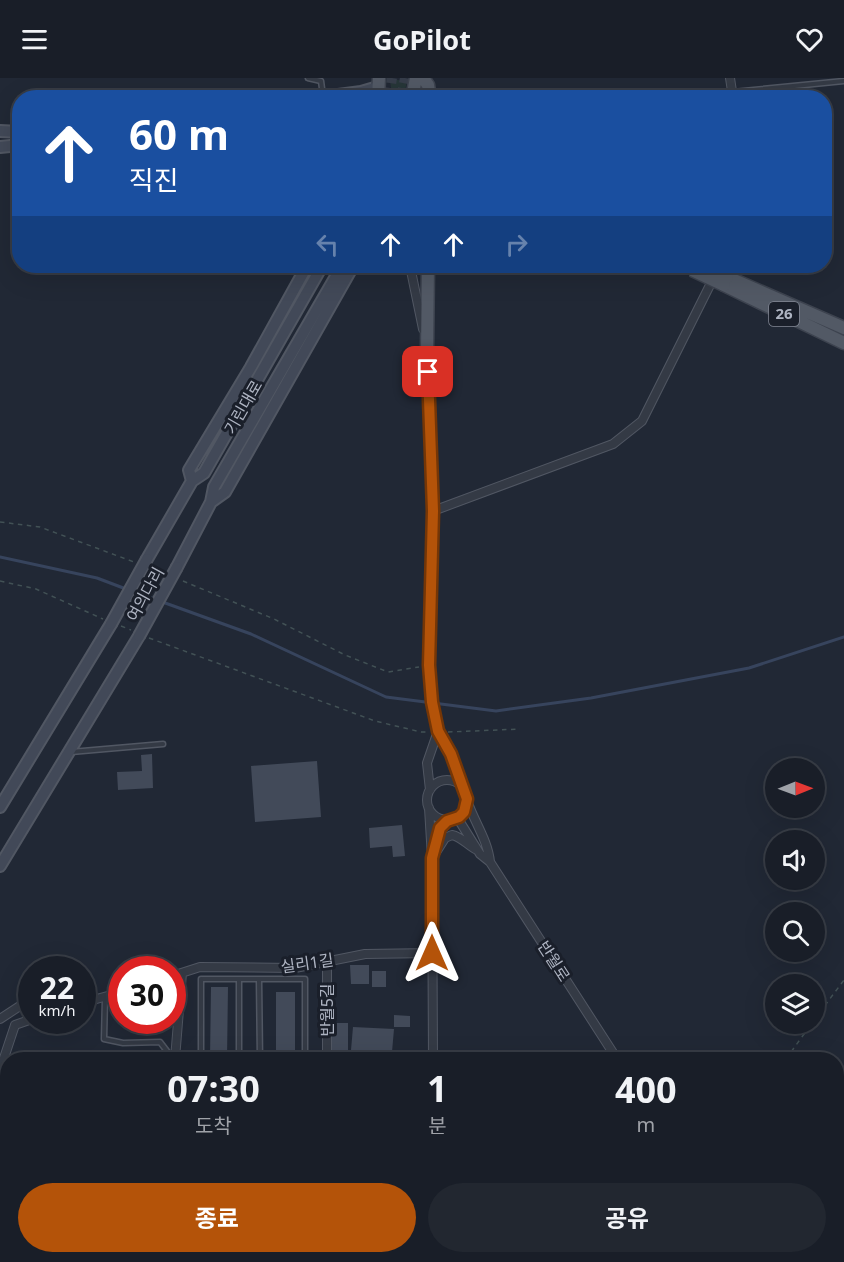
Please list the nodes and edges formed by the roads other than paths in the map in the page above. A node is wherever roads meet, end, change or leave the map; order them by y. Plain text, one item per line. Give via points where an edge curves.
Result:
1 (308, 78) edge
2 (844, 81) edge
3 (320, 90) edge
4 (773, 90) edge
5 (303, 273) edge
6 (318, 273) edge
7 (338, 273) edge
8 (349, 273) edge
9 (412, 273) edge
10 (428, 273) edge
11 (706, 273) edge
12 (715, 273) edge
13 (725, 281) junction
14 (844, 328) edge
15 (844, 343) edge
16 (428, 349) junction
17 (192, 481) junction
18 (212, 502) junction
19 (433, 511) junction
20 (147, 564) joint
21 (177, 567) joint
22 (438, 731) junction
23 (163, 744) dead end
24 (69, 752) junction
25 (430, 790) junction
26 (467, 796) junction
27 (0, 807) edge
28 (429, 808) junction
29 (450, 820) junction
30 (478, 850) junction
31 (432, 858) junction
32 (490, 862) junction
33 (0, 866) edge
34 (432, 953) junction
35 (327, 960) junction
36 (186, 972) edge
37 (239, 980) junction
38 (259, 980) junction
39 (108, 996) edge
40 (105, 997) junction
41 (96, 999) edge
42 (18, 1008) edge
43 (9, 1014) junction
44 (0, 1019) edge
45 (18, 1024) edge
46 (15, 1025) junction
47 (176, 1034) edge
48 (6, 1052) edge
49 (168, 1052) edge
50 (175, 1052) edge
51 (201, 1052) edge
52 (239, 1052) edge
53 (260, 1052) edge
54 (305, 1052) edge
55 (327, 1052) edge
56 (433, 1052) edge
57 (612, 1052) edge

1 - 3 lane via 321,81
2 - 4 lane
5 - 17 street via 189,470
6 - 17 street, 기린대로 via 204,472
7 - 18 street, 기린대로 via 214,487
8 - 18 street via 225,492
9 - 16 street
10 - 16 main road
11 - 13 main road, 26, bridge
12 - 19 street via 642,421 613,444
13 - 14 main road, 26
13 - 15 main road, 26
16 - 19 street
17 - 20 street, 기린대로
18 - 21 street, 기린대로
19 - 22 street via 429,669
20 - 27 street, 여의다리, bridge
21 - 24 street, 여의다리, bridge via 142,636
22 - 25 street via 428,763
22 - 26 street
23 - 24 lane
24 - 33 street
25 - 26 street via 438,782 451,781 458,783
25 - 28 street
26 - 29 street via 464,812
26 - 32 street via 489,847
28 - 29 street via 436,817
28 - 31 street
29 - 30 street via 460,822
29 - 31 street via 440,828
30 - 31 street via 452,835 445,838
30 - 32 street
31 - 34 street
32 - 57 street, 반월로
34 - 35 street, 실리1길 via 365,954
34 - 56 street
35 - 36 street, 실리1길 via 295,968 200,967
35 - 55 street, 반월5길
37 - 38 lane
37 - 51 lane via 201,979
37 - 52 lane
38 - 53 lane
38 - 54 lane via 305,980
39 - 40 street
40 - 41 street
40 - 49 lane via 104,1039 160,1042
42 - 43 street
43 - 44 street
43 - 46 street
45 - 46 street
46 - 48 street
47 - 50 street

